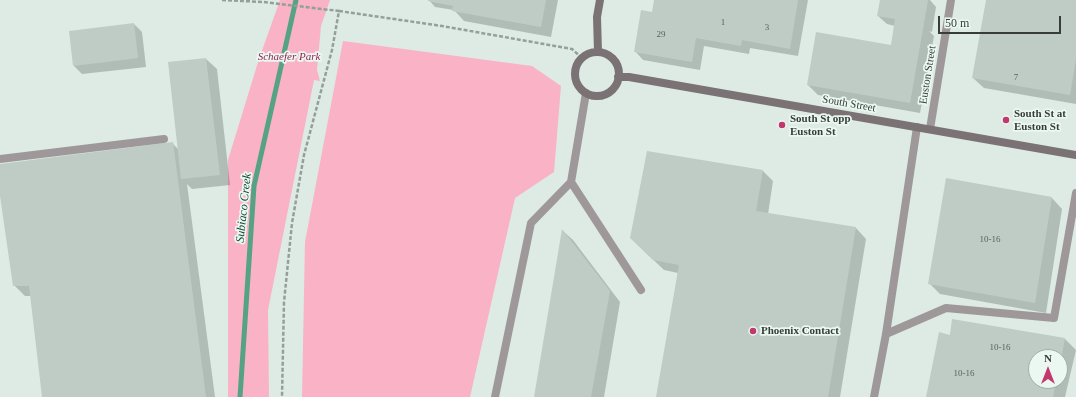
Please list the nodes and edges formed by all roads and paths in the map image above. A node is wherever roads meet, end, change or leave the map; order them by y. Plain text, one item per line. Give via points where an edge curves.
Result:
1 (222, 0) edge
2 (600, 0) edge
3 (951, 0) edge
4 (339, 11) junction
5 (598, 52) junction
6 (582, 58) junction
7 (618, 77) junction
8 (586, 94) junction
9 (917, 127) junction
10 (930, 129) junction
11 (164, 139) dead end
12 (1076, 155) edge
13 (0, 160) edge
14 (571, 182) junction
15 (1076, 193) edge
16 (641, 290) dead end
17 (886, 334) junction
18 (282, 397) edge
19 (495, 397) edge
20 (874, 397) edge

1 - 4 path
2 - 5 street via 597,18
3 - 10 street, Euston Street
4 - 6 path via 572,49
4 - 18 path via 332,50 304,155 292,223 284,302
5 - 6 street
5 - 7 street via 614,61
6 - 8 street via 576,67 575,80
7 - 8 street via 616,84 608,93 594,96
7 - 9 street, South Street
8 - 14 street
9 - 10 street, South Street
9 - 17 street
10 - 12 street, South Street
11 - 13 street
14 - 16 street
14 - 19 street via 531,223
15 - 17 street via 1054,318 946,308
17 - 20 street

